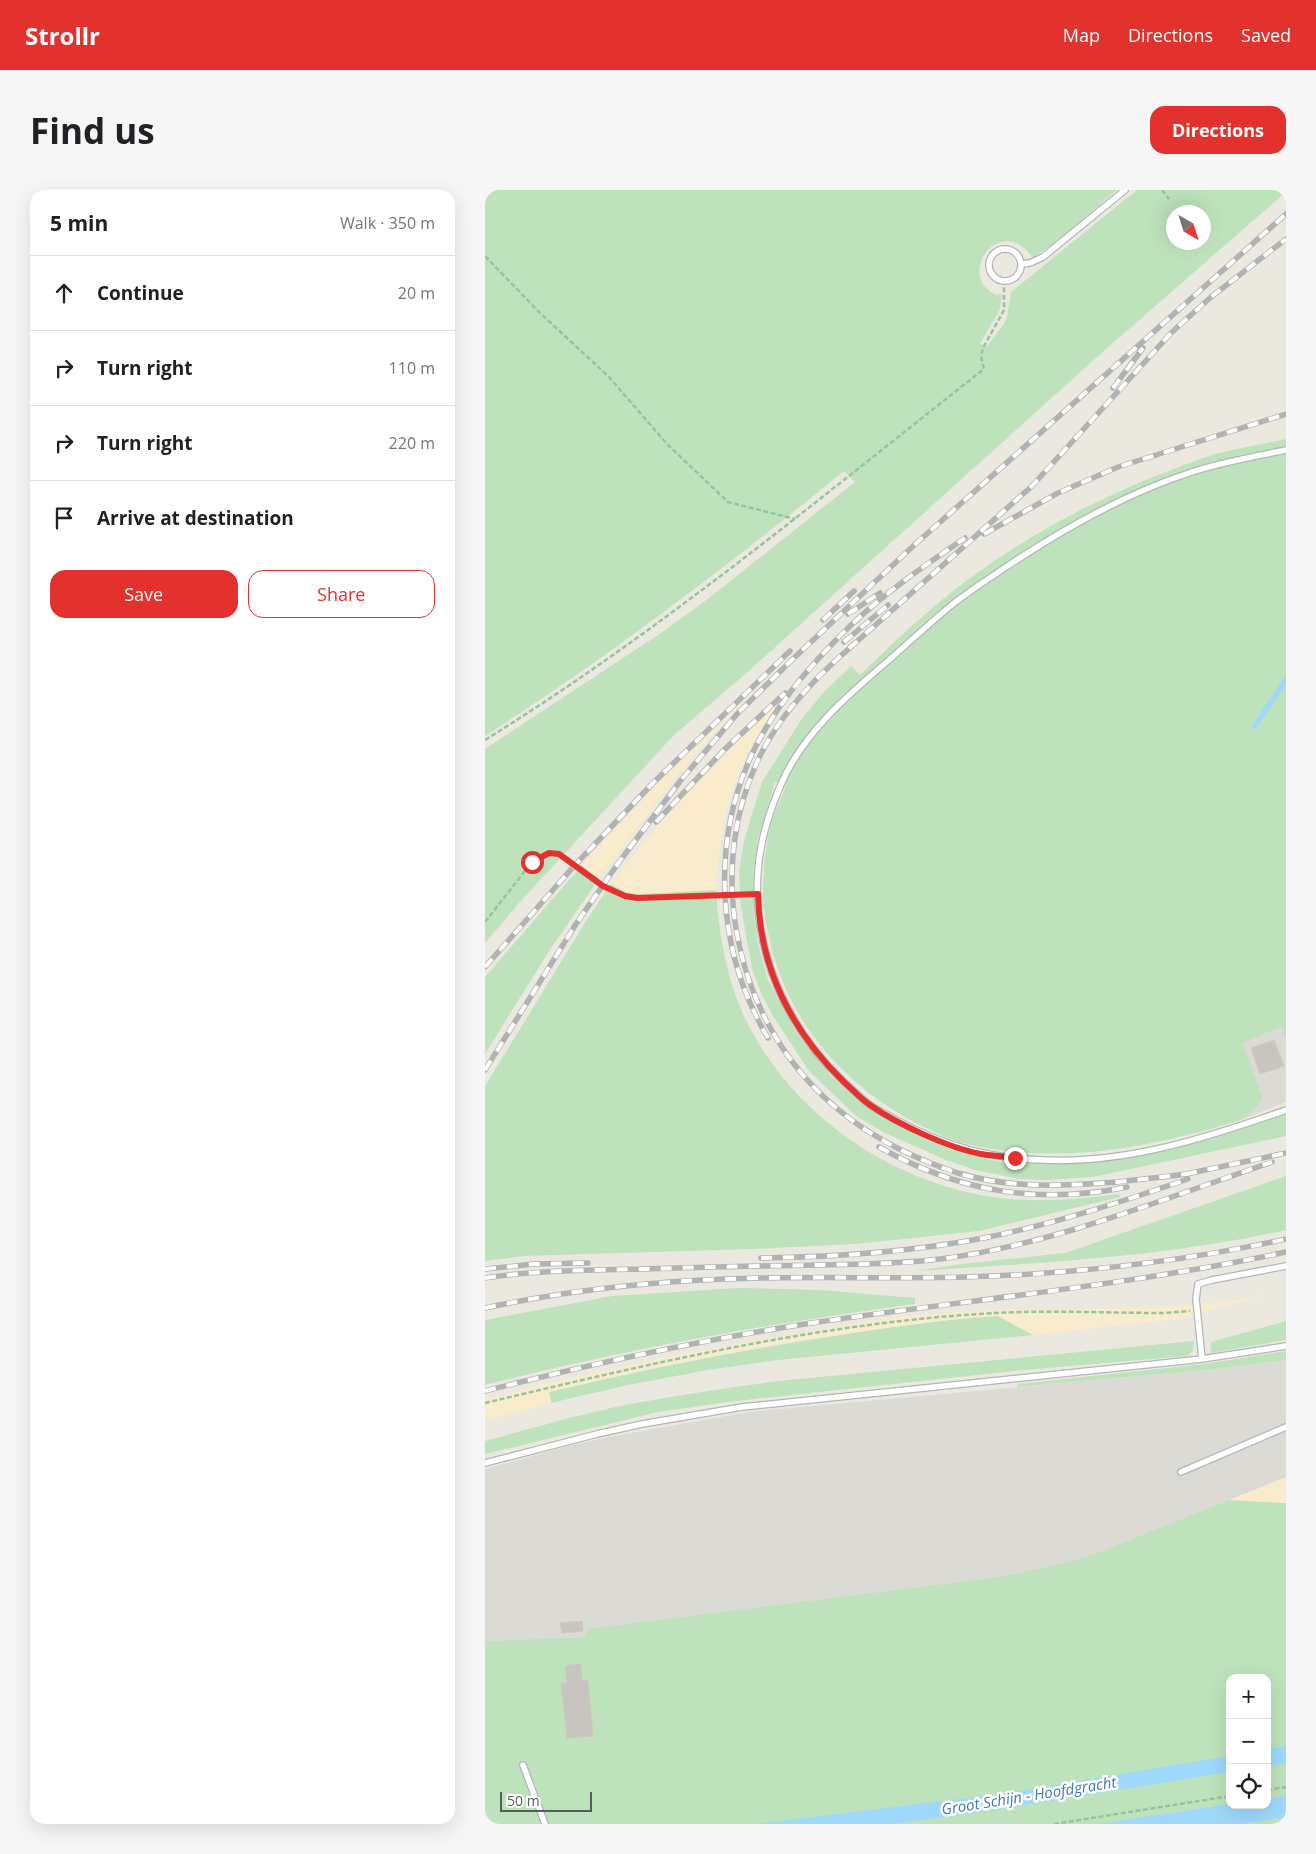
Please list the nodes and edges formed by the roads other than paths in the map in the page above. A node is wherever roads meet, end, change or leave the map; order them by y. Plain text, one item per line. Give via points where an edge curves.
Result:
1 (1125, 190) edge
2 (1021, 264) junction
3 (1286, 450) edge
4 (1286, 1110) edge
5 (1286, 1266) edge
6 (1286, 1346) edge
7 (1202, 1359) junction
8 (1286, 1428) edge
9 (485, 1463) edge
10 (1181, 1472) dead end
11 (523, 1765) dead end
12 (545, 1824) edge

1 - 2 lane via 1043,257
2 - 2 lane via 1015,279 1004,282 990,271 990,259 996,252 1004,250 1012,251
3 - 4 lane via 1199,469 1112,505 1037,546 950,606 837,706 798,753 782,782 761,847 757,873 762,940 769,966 792,1017 809,1044 870,1105 925,1135 980,1154 1046,1160 1082,1159 1179,1144
5 - 7 lane via 1200,1282 1196,1286
6 - 7 lane
7 - 9 lane via 742,1407 642,1424
8 - 10 lane
11 - 12 lane

